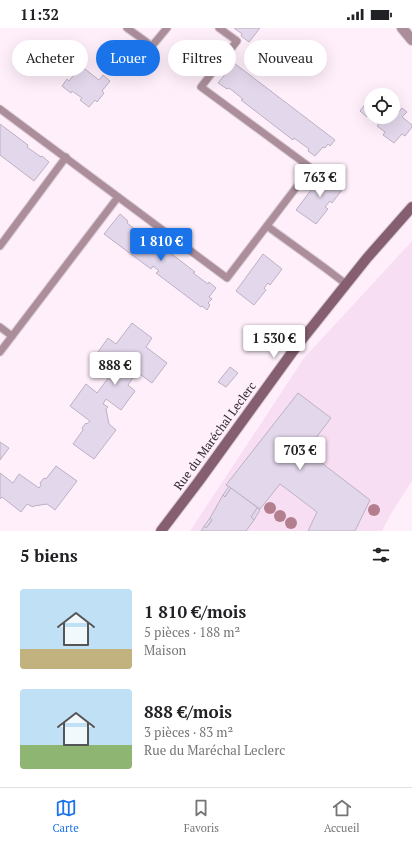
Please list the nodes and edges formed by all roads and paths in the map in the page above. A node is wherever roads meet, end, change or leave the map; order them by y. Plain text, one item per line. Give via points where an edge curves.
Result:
1 (127, 28) edge
2 (167, 28) edge
3 (219, 28) edge
4 (402, 28) edge
5 (412, 40) edge
6 (0, 109) edge
7 (66, 157) junction
8 (118, 197) junction
9 (412, 207) edge
10 (267, 226) junction
11 (0, 246) edge
12 (346, 284) junction
13 (0, 327) edge
14 (12, 336) junction
15 (0, 352) edge
16 (161, 531) edge

1 - 2 lane via 152,46
3 - 10 lane via 237,41 201,87 311,168
4 - 5 street
6 - 7 lane
7 - 8 lane
7 - 11 lane
8 - 10 lane via 227,278
8 - 14 lane
9 - 12 main road, Rue du Maréchal Leclerc
10 - 12 lane
12 - 16 main road, Rue du Maréchal Leclerc via 296,347
13 - 14 lane
14 - 15 lane

